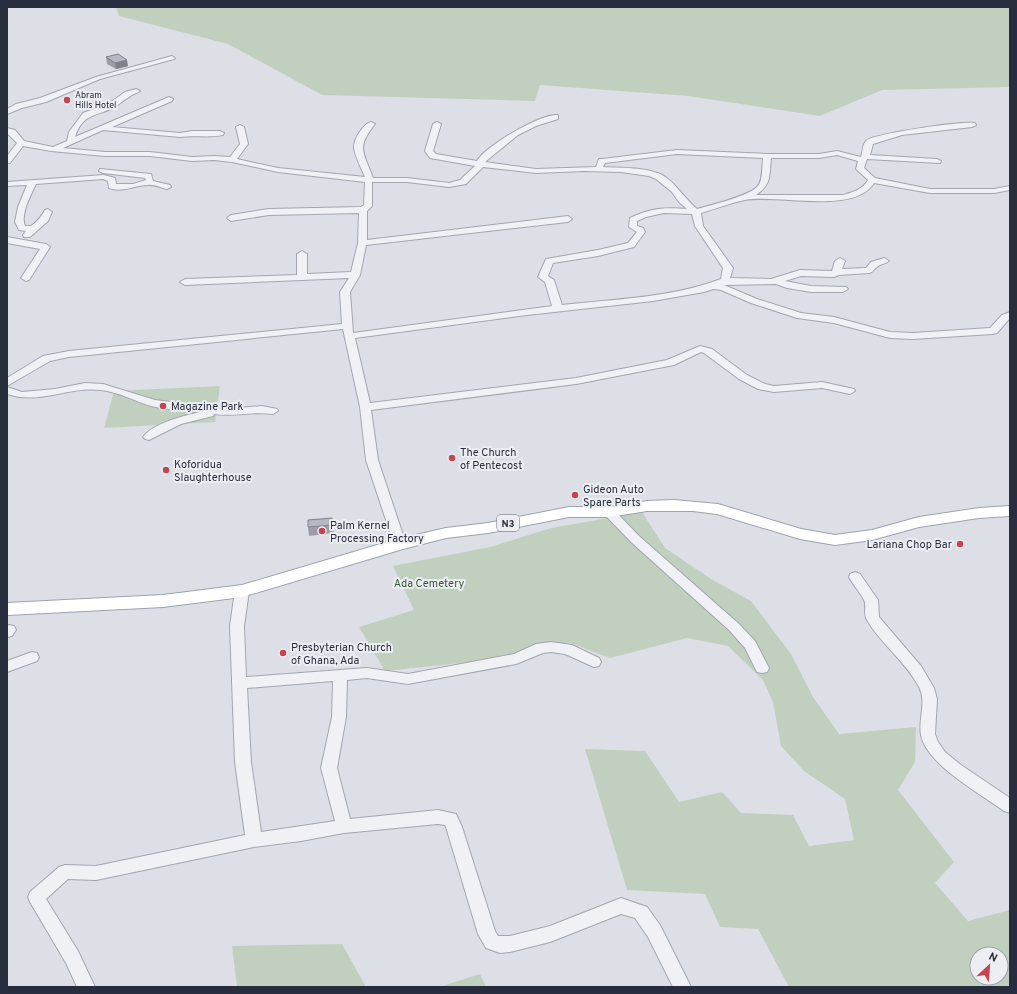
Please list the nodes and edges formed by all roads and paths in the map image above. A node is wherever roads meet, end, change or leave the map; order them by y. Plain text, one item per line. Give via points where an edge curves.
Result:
1 (172, 58) dead end
2 (136, 91) dead end
3 (169, 99) dead end
4 (38, 101) junction
5 (7, 104) edge
6 (7, 112) edge
7 (555, 117) dead end
8 (372, 124) dead end
9 (437, 124) dead end
10 (972, 125) dead end
11 (240, 127) dead end
12 (102, 128) junction
13 (7, 130) edge
14 (220, 133) dead end
15 (70, 142) junction
16 (22, 143) junction
17 (57, 148) junction
18 (767, 156) junction
19 (864, 158) junction
20 (232, 160) junction
21 (7, 161) edge
22 (937, 161) dead end
23 (480, 165) junction
24 (599, 170) junction
25 (103, 171) dead end
26 (370, 180) junction
27 (872, 180) junction
28 (148, 182) junction
29 (32, 183) junction
30 (7, 184) edge
31 (167, 187) dead end
32 (1010, 188) edge
33 (745, 197) junction
34 (363, 210) junction
35 (48, 212) dead end
36 (696, 212) junction
37 (230, 218) dead end
38 (568, 219) dead end
39 (32, 229) junction
40 (7, 240) edge
41 (21, 242) junction
42 (362, 243) junction
43 (302, 254) dead end
44 (840, 261) dead end
45 (884, 261) dead end
46 (837, 272) junction
47 (355, 275) junction
48 (302, 277) junction
49 (26, 278) dead end
50 (724, 281) junction
51 (778, 281) junction
52 (185, 282) dead end
53 (714, 286) junction
54 (843, 289) dead end
55 (558, 309) junction
56 (1010, 315) edge
57 (349, 331) junction
58 (8, 385) edge
59 (850, 391) dead end
60 (365, 407) junction
61 (272, 411) dead end
62 (224, 412) junction
63 (149, 437) dead end
64 (1010, 511) edge
65 (609, 512) junction
66 (400, 544) junction
67 (855, 577) dead end
68 (242, 591) junction
69 (7, 609) edge
70 (32, 657) dead end
71 (594, 662) dead end
72 (7, 667) edge
73 (762, 668) dead end
74 (340, 676) junction
75 (240, 683) junction
76 (1010, 806) edge
77 (344, 826) junction
78 (254, 840) junction
79 (86, 987) edge
80 (682, 987) edge

1 - 4 street via 98,78
2 - 15 street via 111,106 86,114
3 - 12 street
4 - 5 street
4 - 6 street
7 - 23 street via 534,123 513,134 481,160
8 - 26 street via 363,133 358,146
9 - 23 street via 428,151 433,156
10 - 19 street via 916,131 877,139 867,144
11 - 20 street via 244,144
12 - 14 street via 180,135
12 - 15 street
13 - 16 street
15 - 17 street
16 - 17 street
16 - 21 street
17 - 20 street via 105,154
18 - 19 street via 819,156 837,153
18 - 24 street via 677,152 602,161
18 - 33 street via 766,179 762,187
19 - 22 street
19 - 27 street via 860,169
20 - 26 street via 278,170
23 - 24 street via 536,171
23 - 26 street via 463,182 449,185
24 - 36 street via 621,170 656,176 675,190
25 - 28 street via 148,176
26 - 34 street via 368,206
27 - 32 street via 930,191 994,191
27 - 33 street via 867,188 844,198
28 - 29 street via 114,187 112,180 104,177
28 - 31 street
29 - 30 street
29 - 39 street via 18,222 22,228
33 - 36 street
34 - 37 street via 269,212
34 - 42 street
35 - 39 street via 44,221
36 - 50 street via 699,226 728,268
36 - 55 street via 664,210 643,214 633,220 633,227 641,232 630,245 549,261 543,277 549,280
38 - 42 street
39 - 41 street
40 - 41 street
41 - 49 street via 46,247
42 - 47 street
43 - 48 street
44 - 46 street
45 - 46 street via 874,264 870,270
46 - 51 street via 800,274
47 - 48 street
47 - 57 street via 344,292
48 - 52 street
50 - 51 street
50 - 53 street
51 - 54 street via 811,289
53 - 55 street via 653,298
53 - 56 street via 723,287 754,301 800,316 834,320 890,336 993,331
55 - 57 street
57 - 58 street via 69,354 47,358
57 - 60 street
58 - 62 street via 21,395 85,386 103,387 154,403
59 - 60 street via 822,386 774,389 762,387 743,378 708,351 700,349 670,362 576,381
60 - 66 street via 372,460
61 - 62 street via 262,409
62 - 63 street via 192,417 159,429
64 - 65 main road, N3 via 919,522 872,535 835,540 800,534 718,510 693,506 647,506
65 - 66 main road, N3 via 569,512 488,528 446,533
65 - 73 street via 635,540 734,627 750,645
66 - 68 main road, N3
67 - 76 street via 871,600 872,618 916,670 927,688 930,699 928,734 931,744 940,756 956,769
68 - 69 main road, N3 via 162,601
68 - 75 street via 237,626
70 - 72 street
71 - 74 street via 567,649 551,647 541,648 516,659 408,679 367,673
74 - 75 street
74 - 77 street via 339,717 329,768
75 - 78 street via 243,762
77 - 78 street
77 - 80 street via 438,816 450,819 487,934 492,942 500,945 510,944 550,934 621,906 641,912 654,931
78 - 79 street via 96,873 65,872 36,897 72,957

